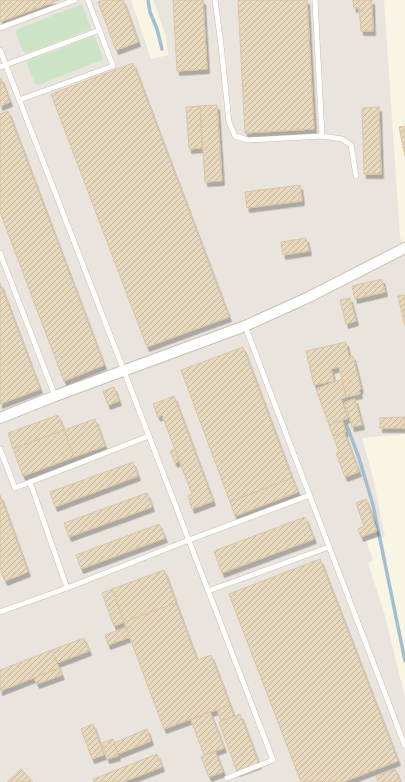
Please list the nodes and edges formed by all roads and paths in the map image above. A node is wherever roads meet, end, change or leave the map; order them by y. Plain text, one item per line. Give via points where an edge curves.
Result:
1 (75, 0) edge
2 (88, 0) edge
3 (214, 0) edge
4 (315, 0) edge
5 (0, 28) edge
6 (100, 30) junction
7 (0, 50) edge
8 (6, 65) junction
9 (0, 67) edge
10 (19, 100) junction
11 (322, 136) junction
12 (356, 176) dead end
13 (405, 248) edge
14 (0, 253) edge
15 (245, 326) junction
16 (124, 371) junction
17 (56, 396) junction
18 (0, 418) edge
19 (149, 436) junction
20 (0, 449) edge
21 (30, 482) junction
22 (310, 495) junction
23 (189, 540) junction
24 (329, 547) junction
25 (67, 588) junction
26 (208, 591) junction
27 (0, 612) edge
28 (405, 746) edge
29 (228, 778) dead end

1 - 5 lane
2 - 6 lane
3 - 11 lane via 229,122 235,136 248,140
4 - 11 lane
6 - 8 lane
6 - 10 lane via 113,66
7 - 8 lane
8 - 9 lane
8 - 10 lane
10 - 16 lane
11 - 12 lane via 342,139 351,145
13 - 15 street
14 - 17 lane
15 - 16 street
15 - 22 lane
16 - 17 street
16 - 19 lane
17 - 18 street
19 - 21 lane
19 - 23 lane
20 - 21 lane via 15,488
21 - 25 lane
22 - 23 lane
22 - 24 lane
23 - 25 lane
23 - 26 lane
24 - 26 lane
24 - 28 lane
25 - 27 lane
26 - 29 lane via 273,760

